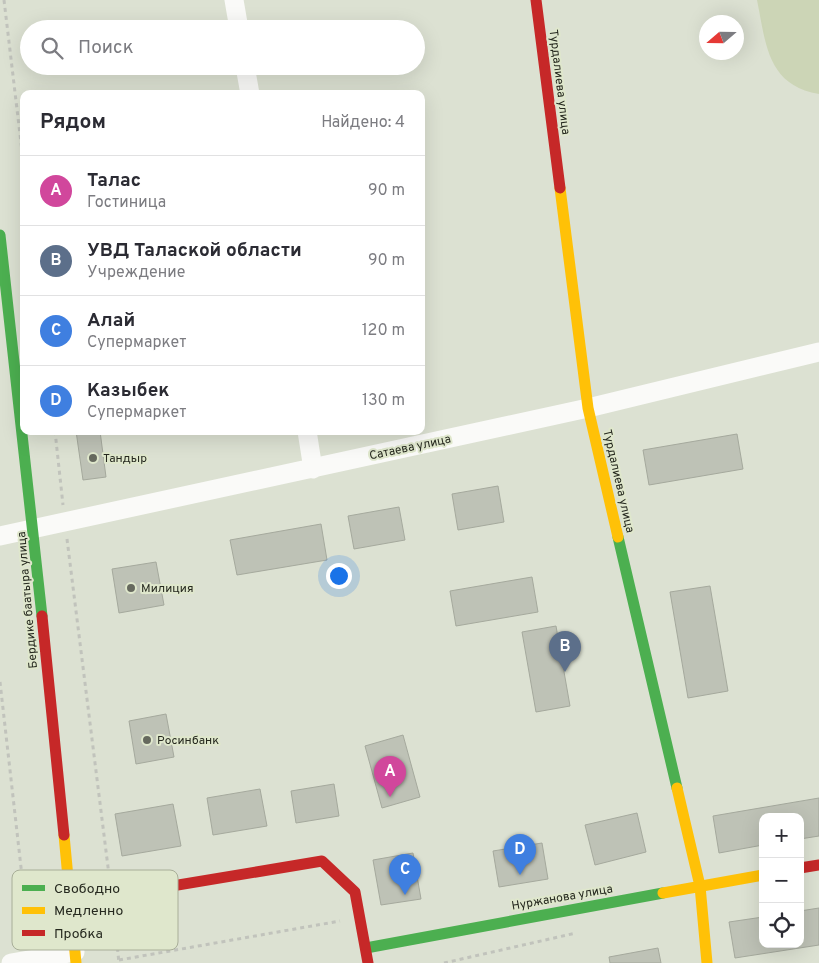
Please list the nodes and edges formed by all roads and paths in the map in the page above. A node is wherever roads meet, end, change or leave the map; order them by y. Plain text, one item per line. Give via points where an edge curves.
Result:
1 (4, 0) edge
2 (234, 0) edge
3 (536, 0) edge
4 (237, 20) edge
5 (247, 75) edge
6 (249, 90) edge
7 (20, 134) edge
8 (0, 236) edge
9 (819, 352) edge
10 (588, 408) junction
11 (20, 409) edge
12 (23, 435) edge
13 (55, 435) edge
14 (308, 435) edge
15 (313, 469) junction
16 (66, 523) junction
17 (34, 530) junction
18 (0, 536) edge
19 (0, 682) edge
20 (819, 865) edge
21 (804, 867) edge
22 (21, 870) edge
23 (67, 870) edge
24 (108, 870) edge
25 (759, 876) edge
26 (178, 885) edge
27 (700, 886) junction
28 (360, 917) junction
29 (366, 948) junction
30 (75, 957) edge
31 (119, 961) edge
32 (11, 963) edge
33 (368, 963) edge
34 (707, 963) edge

1 - 7 path
2 - 4 street
3 - 10 street, Турдалиева улица
5 - 6 street
8 - 11 street, Бердике баатыра улица
9 - 10 street, Сатаева улица
10 - 15 street, Сатаева улица
10 - 27 street, Турдалиева улица
12 - 17 street, Бердике баатыра улица
13 - 16 path
14 - 15 street
15 - 16 street, Сатаева улица
16 - 17 street, Сатаева улица
16 - 24 path
17 - 18 street, Сатаева улица
17 - 23 street, Бердике баатыра улица
19 - 22 path
20 - 21 street
25 - 27 street, Нуржанова улица
26 - 28 street via 322,861 355,892
27 - 29 street, Нуржанова улица
27 - 34 street, Турдалиева улица
28 - 29 street
28 - 31 path
29 - 33 street
30 - 32 street

